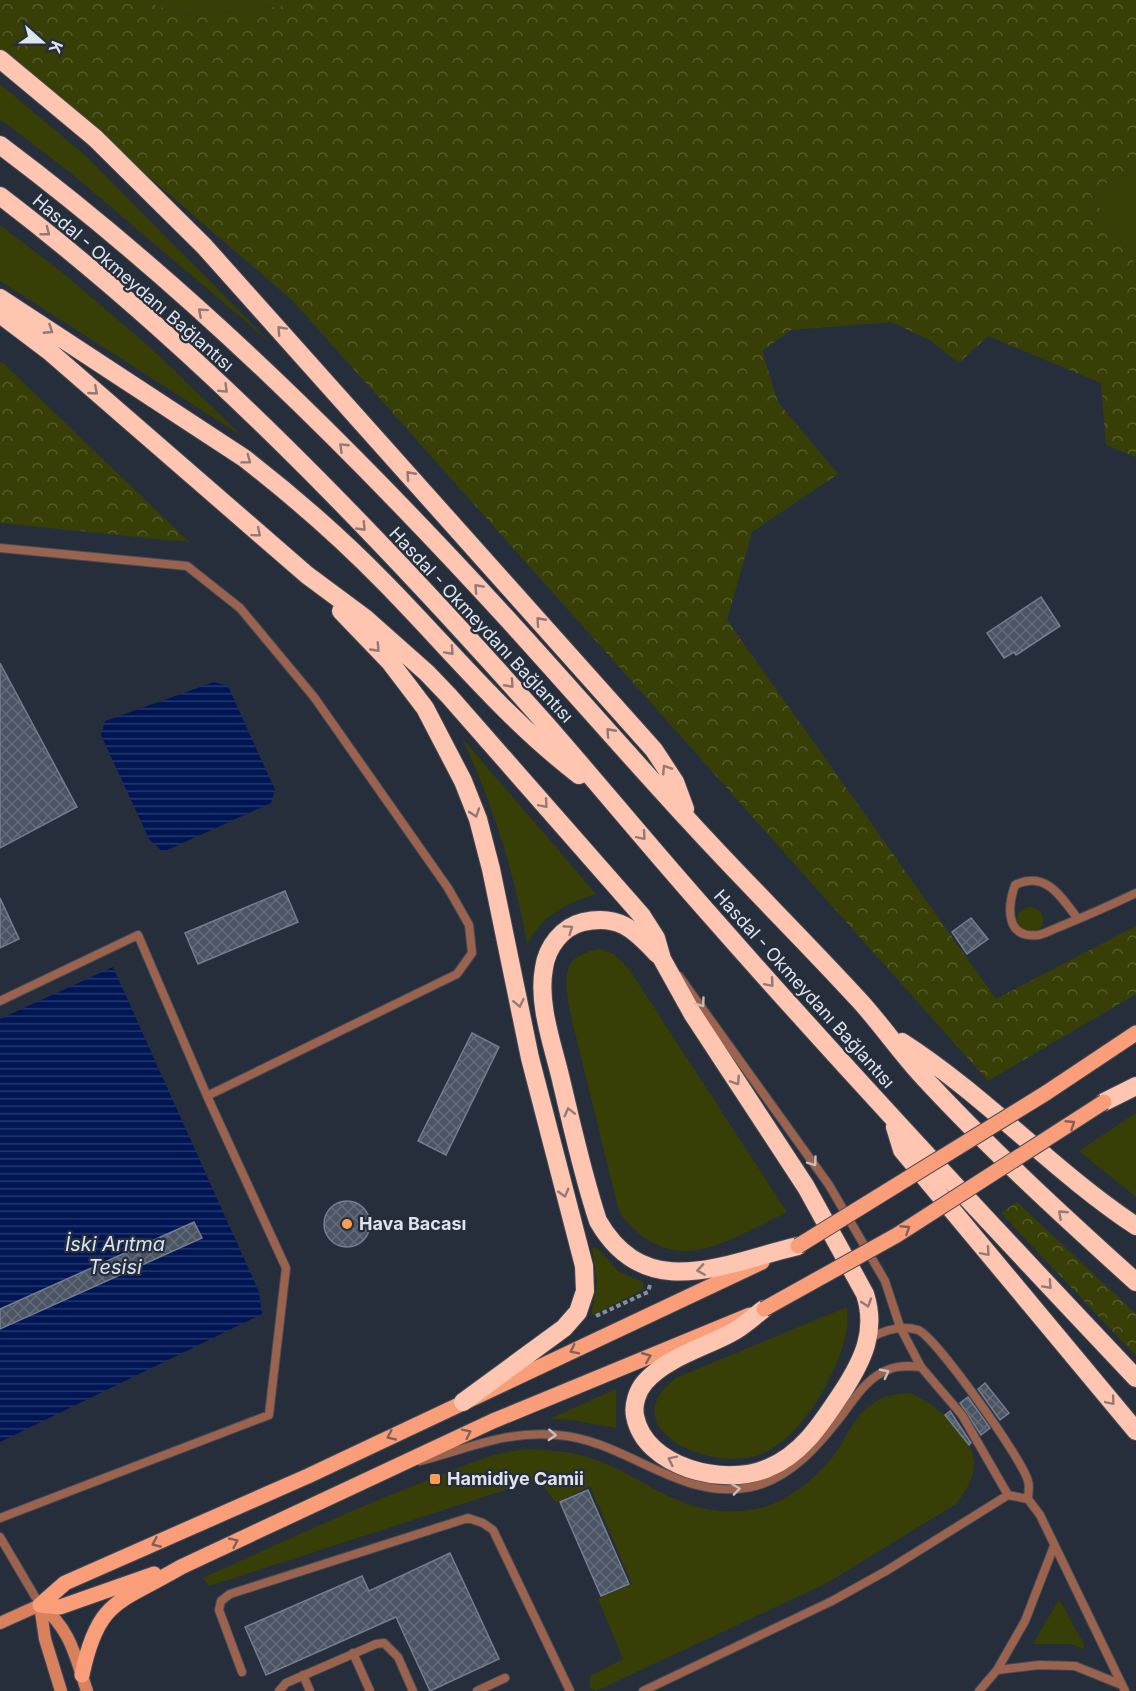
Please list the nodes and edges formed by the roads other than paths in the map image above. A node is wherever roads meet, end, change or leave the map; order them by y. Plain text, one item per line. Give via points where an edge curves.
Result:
1 (0, 59) edge
2 (0, 145) edge
3 (0, 196) edge
4 (0, 298) edge
5 (0, 314) edge
6 (0, 549) edge
7 (307, 575) junction
8 (603, 791) junction
9 (690, 822) junction
10 (1136, 893) edge
11 (1078, 919) junction
12 (662, 959) junction
13 (0, 1001) edge
14 (1136, 1033) edge
15 (890, 1035) junction
16 (1136, 1079) edge
17 (1136, 1086) edge
18 (207, 1096) junction
19 (1104, 1102) junction
20 (892, 1120) junction
21 (1099, 1202) junction
22 (1136, 1226) edge
23 (1136, 1242) edge
24 (798, 1246) junction
25 (1136, 1282) edge
26 (764, 1309) junction
27 (900, 1328) junction
28 (869, 1338) junction
29 (921, 1367) junction
30 (1136, 1378) edge
31 (463, 1402) junction
32 (1136, 1431) edge
33 (393, 1469) junction
34 (1008, 1495) junction
35 (1028, 1499) junction
36 (0, 1518) edge
37 (0, 1537) edge
38 (1054, 1546) junction
39 (181, 1567) junction
40 (40, 1605) junction
41 (0, 1623) edge
42 (353, 1653) junction
43 (997, 1670) junction
44 (242, 1672) dead end
45 (82, 1675) junction
46 (303, 1675) junction
47 (504, 1678) dead end
48 (1124, 1688) edge
49 (61, 1691) edge
50 (87, 1691) edge
51 (279, 1691) edge
52 (310, 1691) edge
53 (370, 1691) edge
54 (413, 1691) edge
55 (479, 1691) edge
56 (570, 1691) edge
57 (643, 1691) edge
58 (979, 1691) edge

9 -> 1 highway via 675,782 654,750 300,351 141,181
9 -> 2 highway, Hasdal - Okmeydanı Bağlantısı via 511,622 255,360 129,248
3 -> 8 highway, Hasdal - Okmeydanı Bağlantısı via 125,299 278,441 445,614
4 -> 8 highway via 244,458 280,486 383,581 521,728
5 -> 7 highway via 49,351
6 - 18 lane via 187,566 240,608 314,697 470,925 472,953 457,974
7 -> 12 highway via 365,618 441,688 642,916 656,938
7 -> 31 highway via 410,685 447,748 478,819 530,1058 584,1266 585,1291 578,1312 564,1328
8 -> 20 highway, Hasdal - Okmeydanı Bağlantısı
9 - 15 highway, Hasdal - Okmeydanı Bağlantısı
10 - 11 lane
11 - 11 lane via 1037,935 1023,932 1008,915 1015,885 1026,879 1045,882
24 -> 12 highway via 705,1269 671,1273 621,1252 609,1241 598,1221 547,1020 544,966 555,939 576,924 601,918 621,922
12 -> 27 lane via 687,984 830,1185 885,1281
12 -> 28 highway via 692,1013 806,1187 865,1294 870,1311
13 - 18 lane via 138,935
14 - 24 main road, bridge
15 - 21 highway via 940,1066
25 -> 15 highway via 962,1118 921,1076
16 - 19 main road
17 - 19 highway
18 - 36 lane via 286,1268 269,1415
26 -> 19 main road, bridge via 897,1235
20 -> 30 highway, Hasdal - Okmeydanı Bağlantısı
20 -> 32 highway via 902,1150
21 - 22 highway
21 - 23 highway
24 -> 31 main road
28 -> 26 highway via 857,1370 822,1423 803,1444 768,1468 743,1475 717,1474 660,1454 646,1442 636,1419 634,1408 643,1384 672,1362 734,1332
33 -> 26 main road via 493,1420
27 - 28 lane
27 - 29 lane
27 - 35 lane via 920,1330 935,1343 981,1403 1028,1481
33 -> 29 lane via 487,1440 513,1435 558,1435 602,1445 695,1487 752,1487 801,1462 864,1386 889,1369
29 - 34 lane via 962,1415
31 -> 40 main road via 308,1476 65,1583
39 -> 33 main road
34 - 35 lane
34 - 57 lane via 832,1601
35 - 38 lane
37 - 40 lane
38 - 43 lane via 1025,1621
38 - 48 lane
39 - 40 main road via 60,1607
39 - 45 main road via 109,1608 88,1644
40 - 41 street
40 - 45 street via 66,1630
40 - 49 street via 45,1639
42 - 46 lane
42 - 53 lane
42 - 54 lane via 384,1643 391,1648
43 - 48 lane via 1075,1665
43 - 58 lane
44 - 56 lane via 219,1610 221,1601 230,1594 468,1518 493,1530
45 - 50 street
46 - 51 lane
46 - 52 lane
47 - 55 lane

